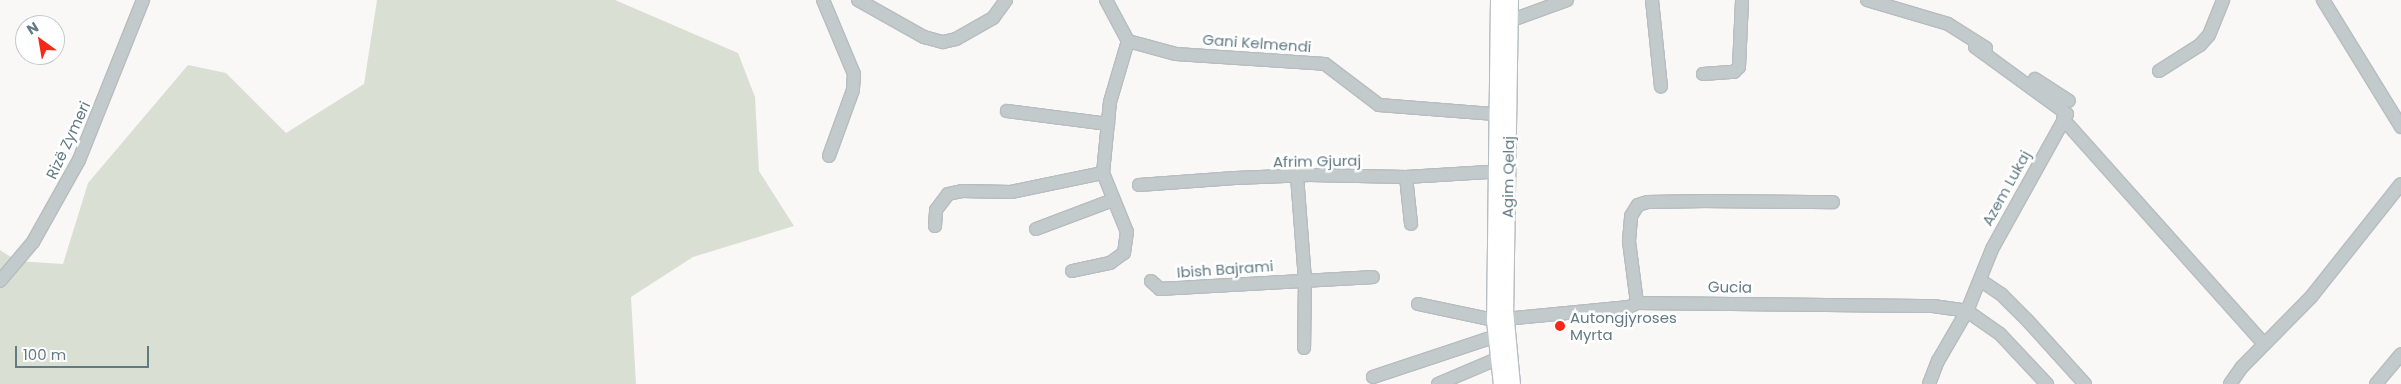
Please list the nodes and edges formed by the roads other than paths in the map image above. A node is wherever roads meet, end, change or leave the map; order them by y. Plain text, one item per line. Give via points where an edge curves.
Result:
1 (144, 0) edge
2 (823, 0) edge
3 (858, 0) edge
4 (1006, 0) edge
5 (1106, 0) edge
6 (1498, 0) edge
7 (1510, 0) edge
8 (1566, 0) edge
9 (1652, 0) edge
10 (1742, 0) edge
11 (1867, 0) edge
12 (2223, 0) edge
13 (2323, 0) edge
14 (1504, 24) junction
15 (1128, 41) junction
16 (1975, 47) dead end
17 (2159, 71) dead end
18 (1703, 74) dead end
19 (1661, 87) dead end
20 (2069, 101) dead end
21 (1008, 112) dead end
22 (1502, 115) junction
23 (2064, 119) junction
24 (1108, 124) junction
25 (2401, 126) edge
26 (829, 156) dead end
27 (1502, 171) junction
28 (1103, 173) junction
29 (1297, 176) junction
30 (1406, 177) junction
31 (2401, 184) edge
32 (1139, 185) dead end
33 (1113, 200) junction
34 (1833, 202) dead end
35 (1411, 224) dead end
36 (935, 226) dead end
37 (1036, 229) dead end
38 (1072, 271) dead end
39 (1373, 277) dead end
40 (1305, 280) junction
41 (1980, 280) junction
42 (0, 281) edge
43 (1151, 281) dead end
44 (1637, 303) junction
45 (1418, 304) dead end
46 (1966, 311) junction
47 (1500, 320) junction
48 (1496, 336) junction
49 (2264, 344) junction
50 (1304, 348) dead end
51 (2401, 354) edge
52 (1504, 355) junction
53 (1373, 377) dead end
54 (1438, 384) edge
55 (1501, 384) edge
56 (1512, 384) edge
57 (1929, 384) edge
58 (2047, 384) edge
59 (2086, 384) edge
60 (2230, 384) edge
61 (2376, 384) edge

1 - 42 street, Rizë Zymeri via 79,160 33,242
2 - 26 street via 854,74 853,90
3 - 4 street via 924,37 943,42 956,39 993,18
5 - 15 street
6 - 14 main road, Agim Qelaj
7 - 14 main road, Agim Qelaj
8 - 14 street
9 - 19 street
10 - 18 street via 1739,67 1734,72
11 - 20 street via 1948,24
12 - 17 street via 2209,35 2188,54
13 - 25 street
14 - 22 main road, Agim Qelaj
15 - 22 street, Gani Kelmendi via 1176,54 1325,64 1378,105
15 - 24 street via 1110,102
16 - 23 street via 2066,111
21 - 24 street
22 - 27 main road, Agim Qelaj
23 - 41 street, Azem Lukaj via 1993,246
23 - 49 street
24 - 28 street
27 - 30 street, Afrim Gjuraj
27 - 47 main road, Agim Qelaj
28 - 33 street
28 - 36 street via 1011,192 948,194 936,210
29 - 30 street, Afrim Gjuraj
29 - 32 street, Afrim Gjuraj
29 - 40 street
30 - 35 street
31 - 49 street via 2311,297
33 - 37 street
33 - 38 street via 1126,232 1124,254 1110,263
34 - 44 street via 1696,201 1638,205 1631,216 1629,241
39 - 40 street, Ibish Bajrami
40 - 43 street, Ibish Bajrami via 1160,289
40 - 50 street
41 - 46 street, Azem Lukaj
41 - 59 street via 2001,294 2028,320
44 - 46 street, Gucia via 1933,306
44 - 47 street, Gucia via 1629,307
45 - 47 street
46 - 57 street, Azem Lukaj
46 - 58 street via 2000,334
47 - 48 main road, Agim Qelaj
47 - 52 main road, Agim Qelaj
48 - 52 main road, Agim Qelaj
48 - 53 street
49 - 60 street
51 - 61 street
52 - 54 street
52 - 55 main road, Agim Qelaj
52 - 56 main road, Agim Qelaj

